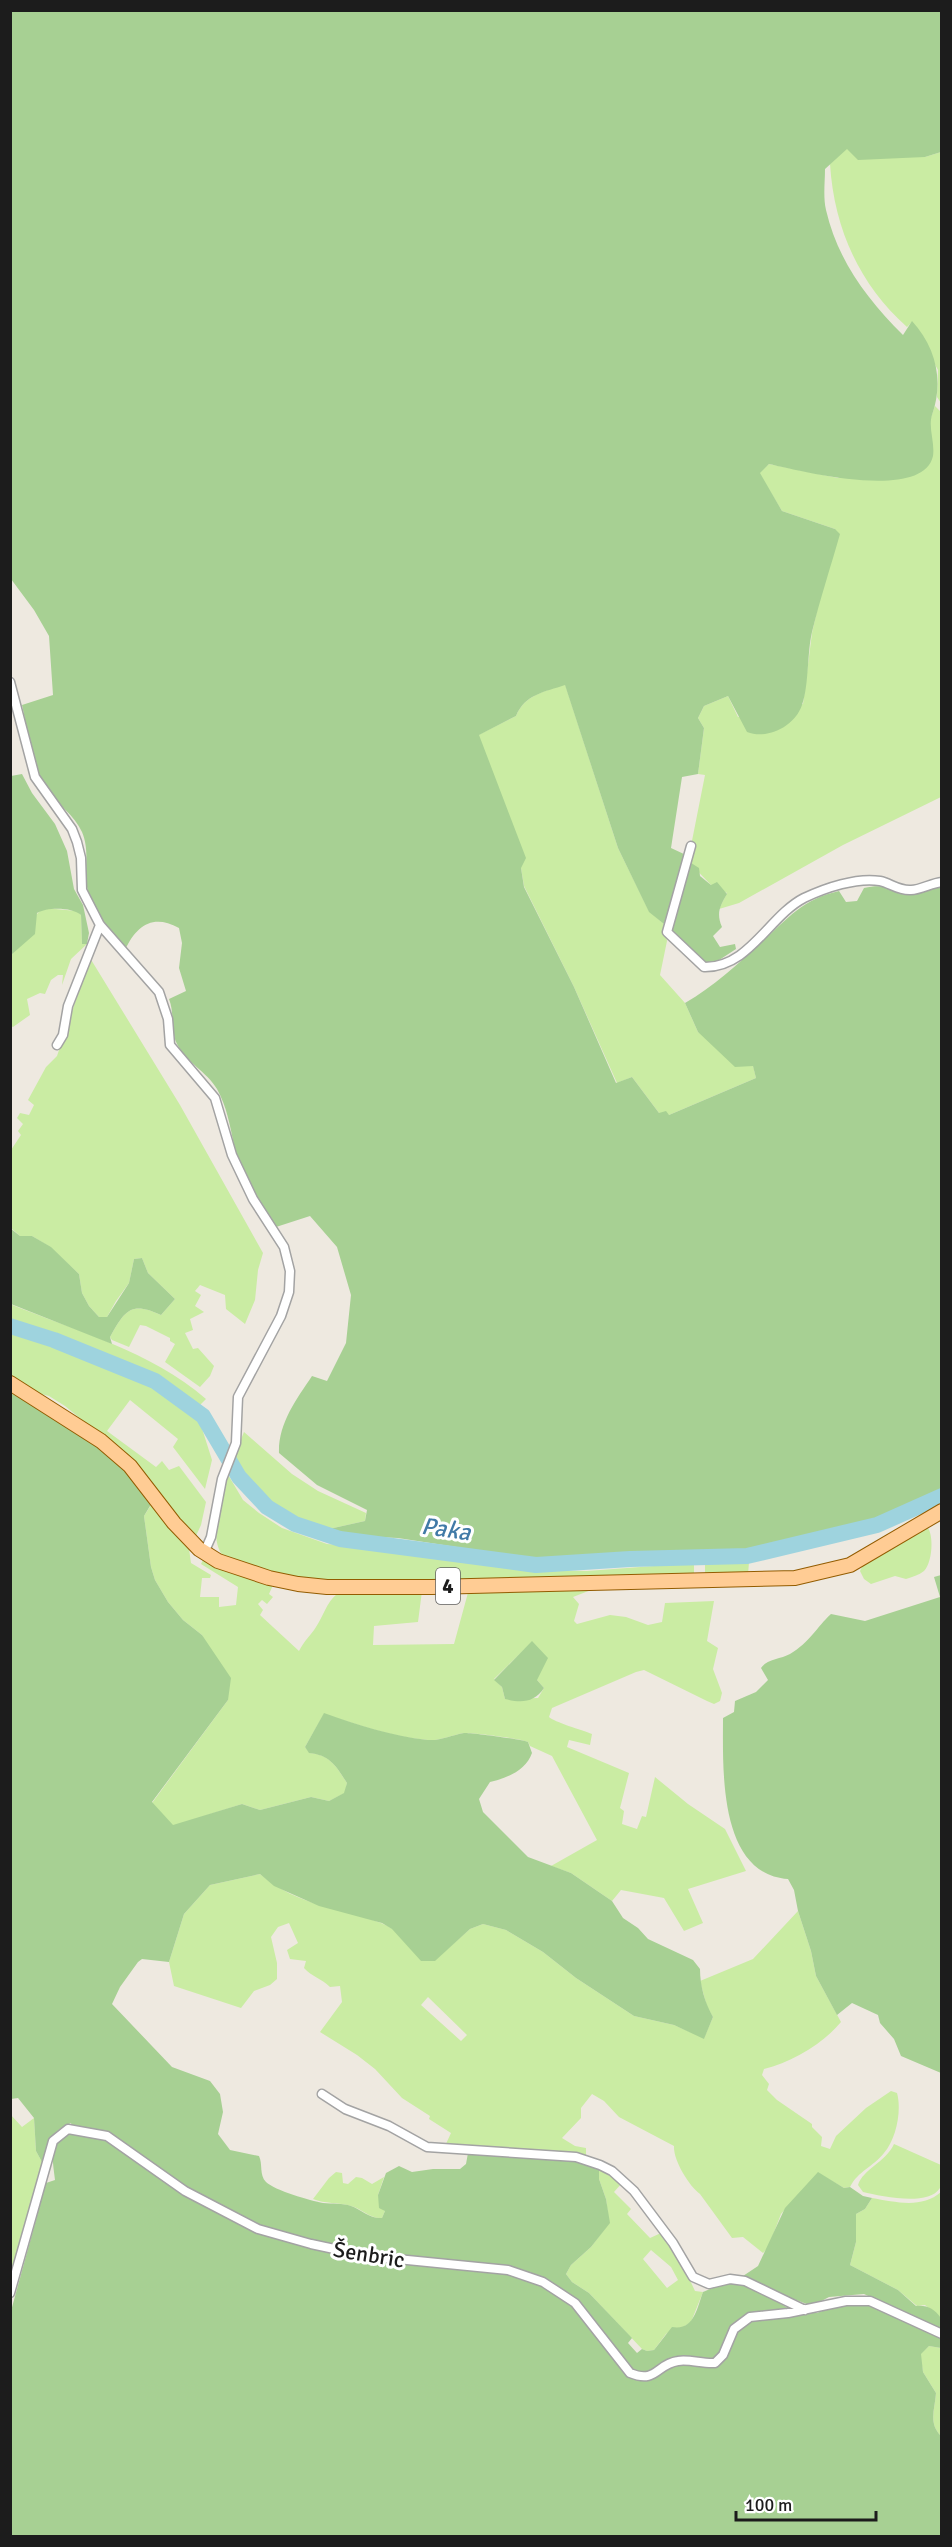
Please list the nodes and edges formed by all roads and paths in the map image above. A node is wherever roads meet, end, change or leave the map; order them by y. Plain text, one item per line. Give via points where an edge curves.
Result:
1 (10, 682) edge
2 (691, 846) dead end
3 (942, 882) edge
4 (100, 925) junction
5 (57, 1045) dead end
6 (10, 1383) edge
7 (942, 1511) edge
8 (204, 1553) junction
9 (322, 2094) dead end
10 (10, 2293) edge
11 (805, 2310) junction
12 (942, 2334) edge

1 - 4 street via 35,777 72,829 81,858 82,890
2 - 3 street via 667,932 704,967 739,955 790,908 815,893 868,880 911,891
4 - 5 street
4 - 8 street via 159,992 168,1019 170,1045 215,1098 237,1164 253,1199 284,1247 290,1271 289,1292 281,1316 238,1397 236,1443 222,1479 211,1537
6 - 8 main road, 4 via 101,1441 130,1466 184,1536
7 - 8 main road, 4 via 850,1565 795,1578 327,1587 239,1570
9 - 11 street via 345,2109 436,2150 576,2157 600,2165 634,2191 693,2277 709,2284 730,2279 745,2281
10 - 11 street, Šenbric via 53,2140 68,2129 107,2136 185,2191 258,2229 367,2256 508,2270 543,2282 575,2302 626,2368 641,2377 654,2376 678,2361 716,2363 734,2329 750,2317
11 - 12 street, Šenbric via 846,2301 870,2301

